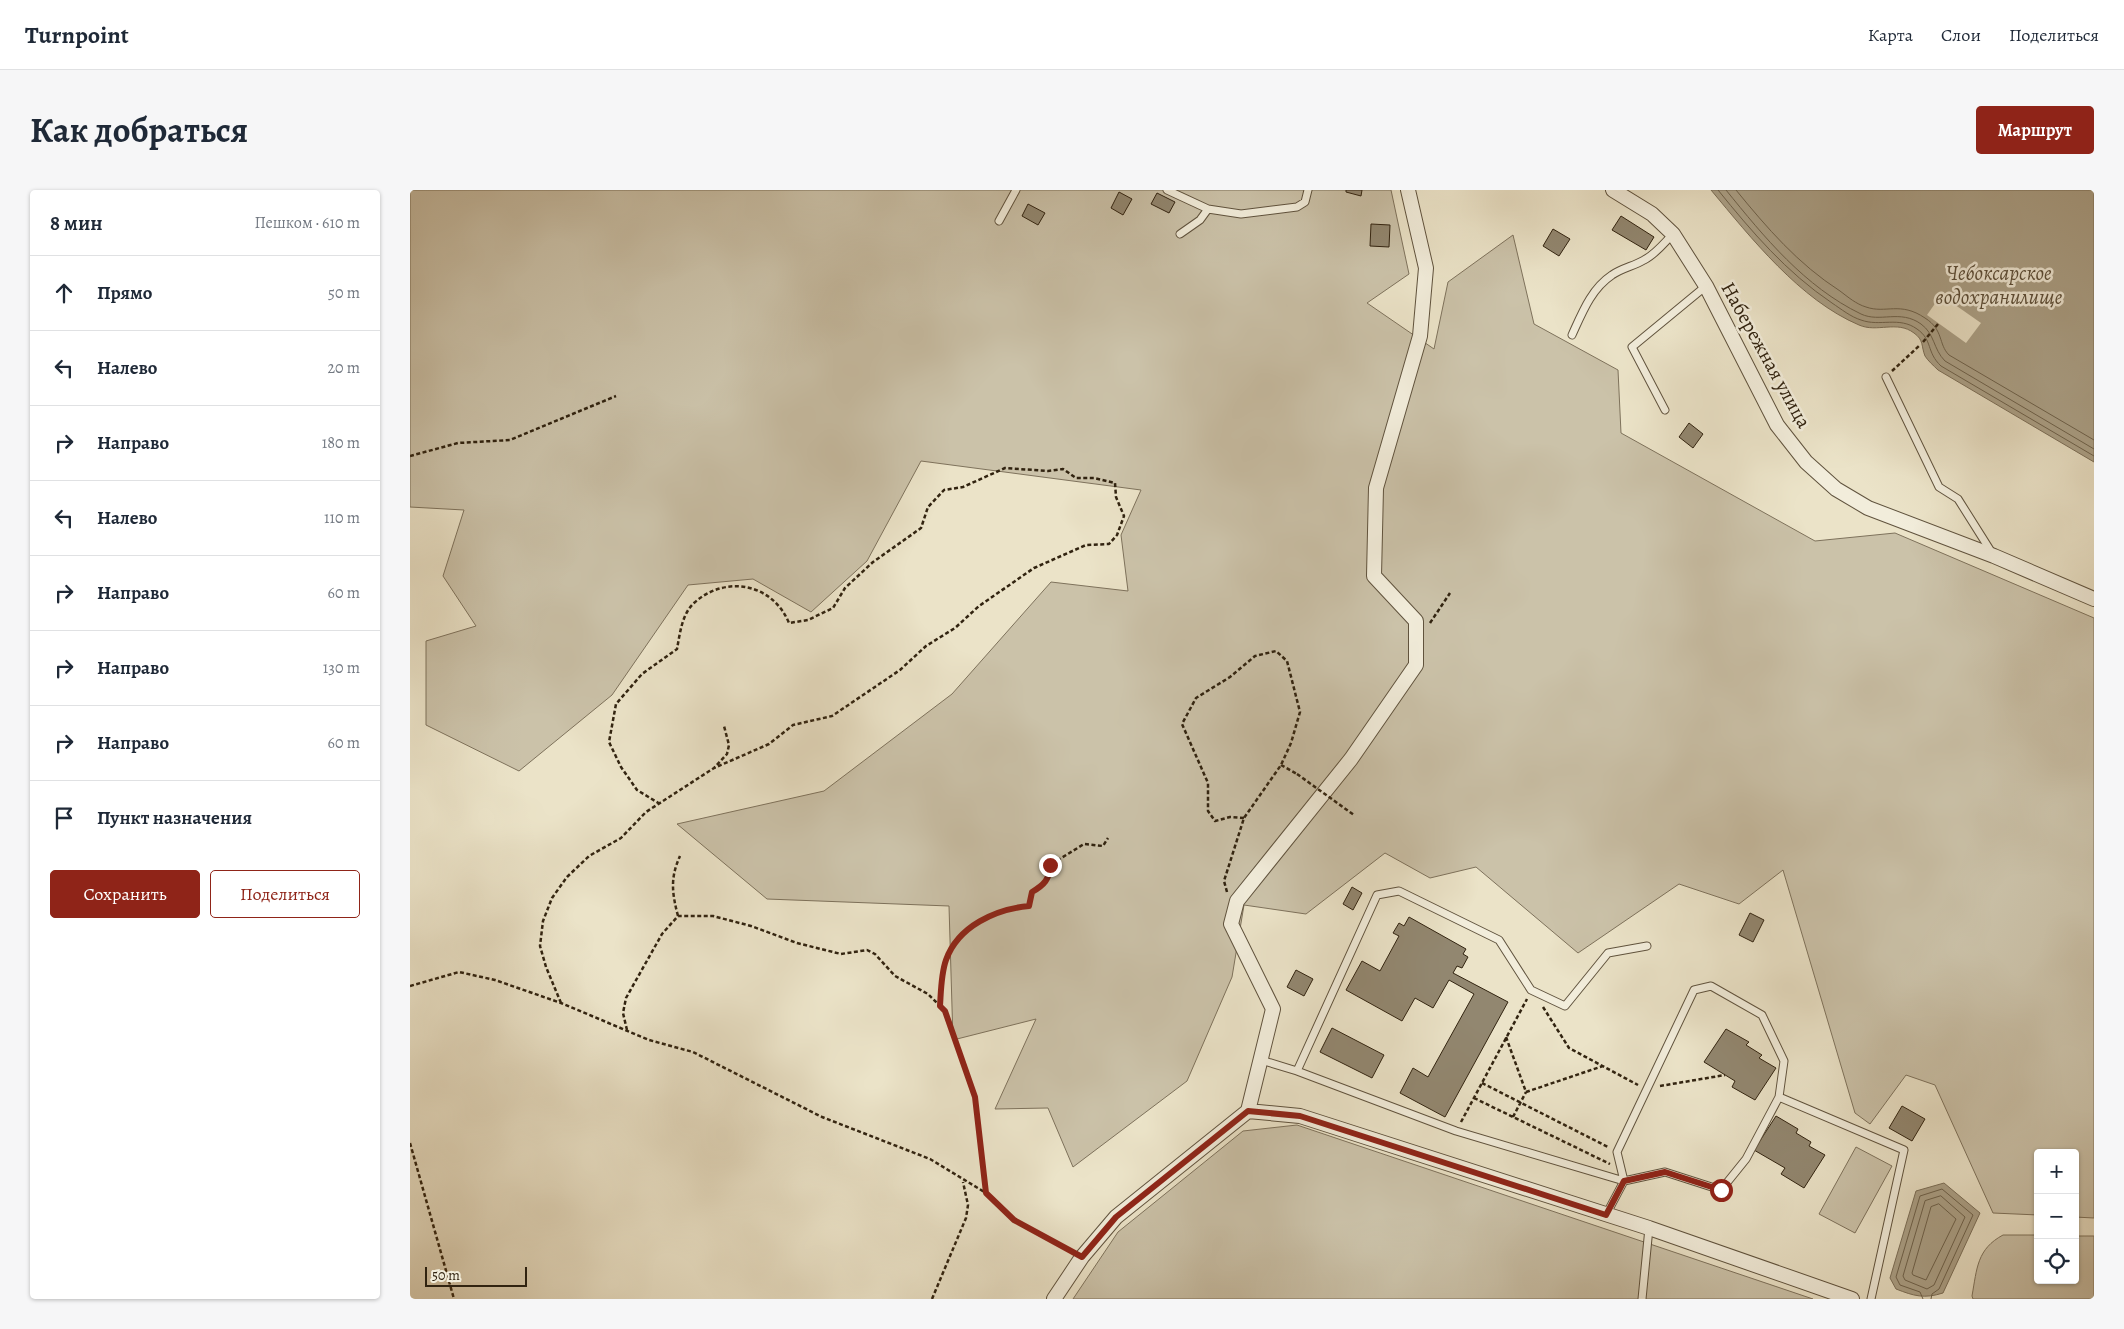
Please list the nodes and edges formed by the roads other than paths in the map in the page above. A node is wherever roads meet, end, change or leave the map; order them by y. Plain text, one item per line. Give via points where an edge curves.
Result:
1 (1016, 190) edge
2 (1167, 190) edge
3 (1308, 190) edge
4 (1408, 190) edge
5 (1614, 190) edge
6 (1208, 209) junction
7 (1000, 221) dead end
8 (1180, 234) dead end
9 (1673, 234) junction
10 (1706, 286) junction
11 (1572, 335) dead end
12 (1886, 377) road end
13 (1665, 410) dead end
14 (1994, 556) junction
15 (2094, 599) edge
16 (1647, 946) dead end
17 (1261, 1060) junction
18 (1296, 1071) junction
19 (1779, 1097) junction
20 (1248, 1111) junction
21 (1624, 1181) junction
22 (1606, 1215) junction
23 (1649, 1228) junction
24 (1847, 1298) edge
25 (1054, 1299) edge
26 (1642, 1299) edge
27 (1871, 1299) edge

1 - 7 lane
2 - 6 lane
3 - 6 lane via 1305,202 1297,207 1240,214
4 - 17 street via 1426,268 1420,336 1376,488 1374,576 1416,621 1416,665 1351,759 1237,901 1230,924 1273,1009
5 - 9 street, Набережная улица via 1652,214
6 - 8 lane via 1200,220
9 - 10 street, Набережная улица
9 - 11 lane via 1657,251 1613,274 1603,283 1589,299
10 - 13 lane via 1632,347
10 - 14 street, Набережная улица via 1777,425 1806,462 1836,489 1868,508
12 - 14 lane via 1939,487 1958,498
14 - 15 street, Набережная улица
16 - 18 lane via 1608,953 1565,1006 1531,990 1499,940 1399,891 1377,895
17 - 18 lane
17 - 20 street
18 - 21 lane via 1456,1131
19 - 21 lane via 1746,1158 1721,1190 1665,1172
19 - 21 lane via 1784,1061 1762,1015 1711,986 1694,990 1617,1152
19 - 27 lane via 1904,1150
20 - 22 street via 1300,1116
20 - 25 street via 1116,1217 1082,1257
21 - 22 lane
22 - 23 street
23 - 24 street
23 - 26 lane

